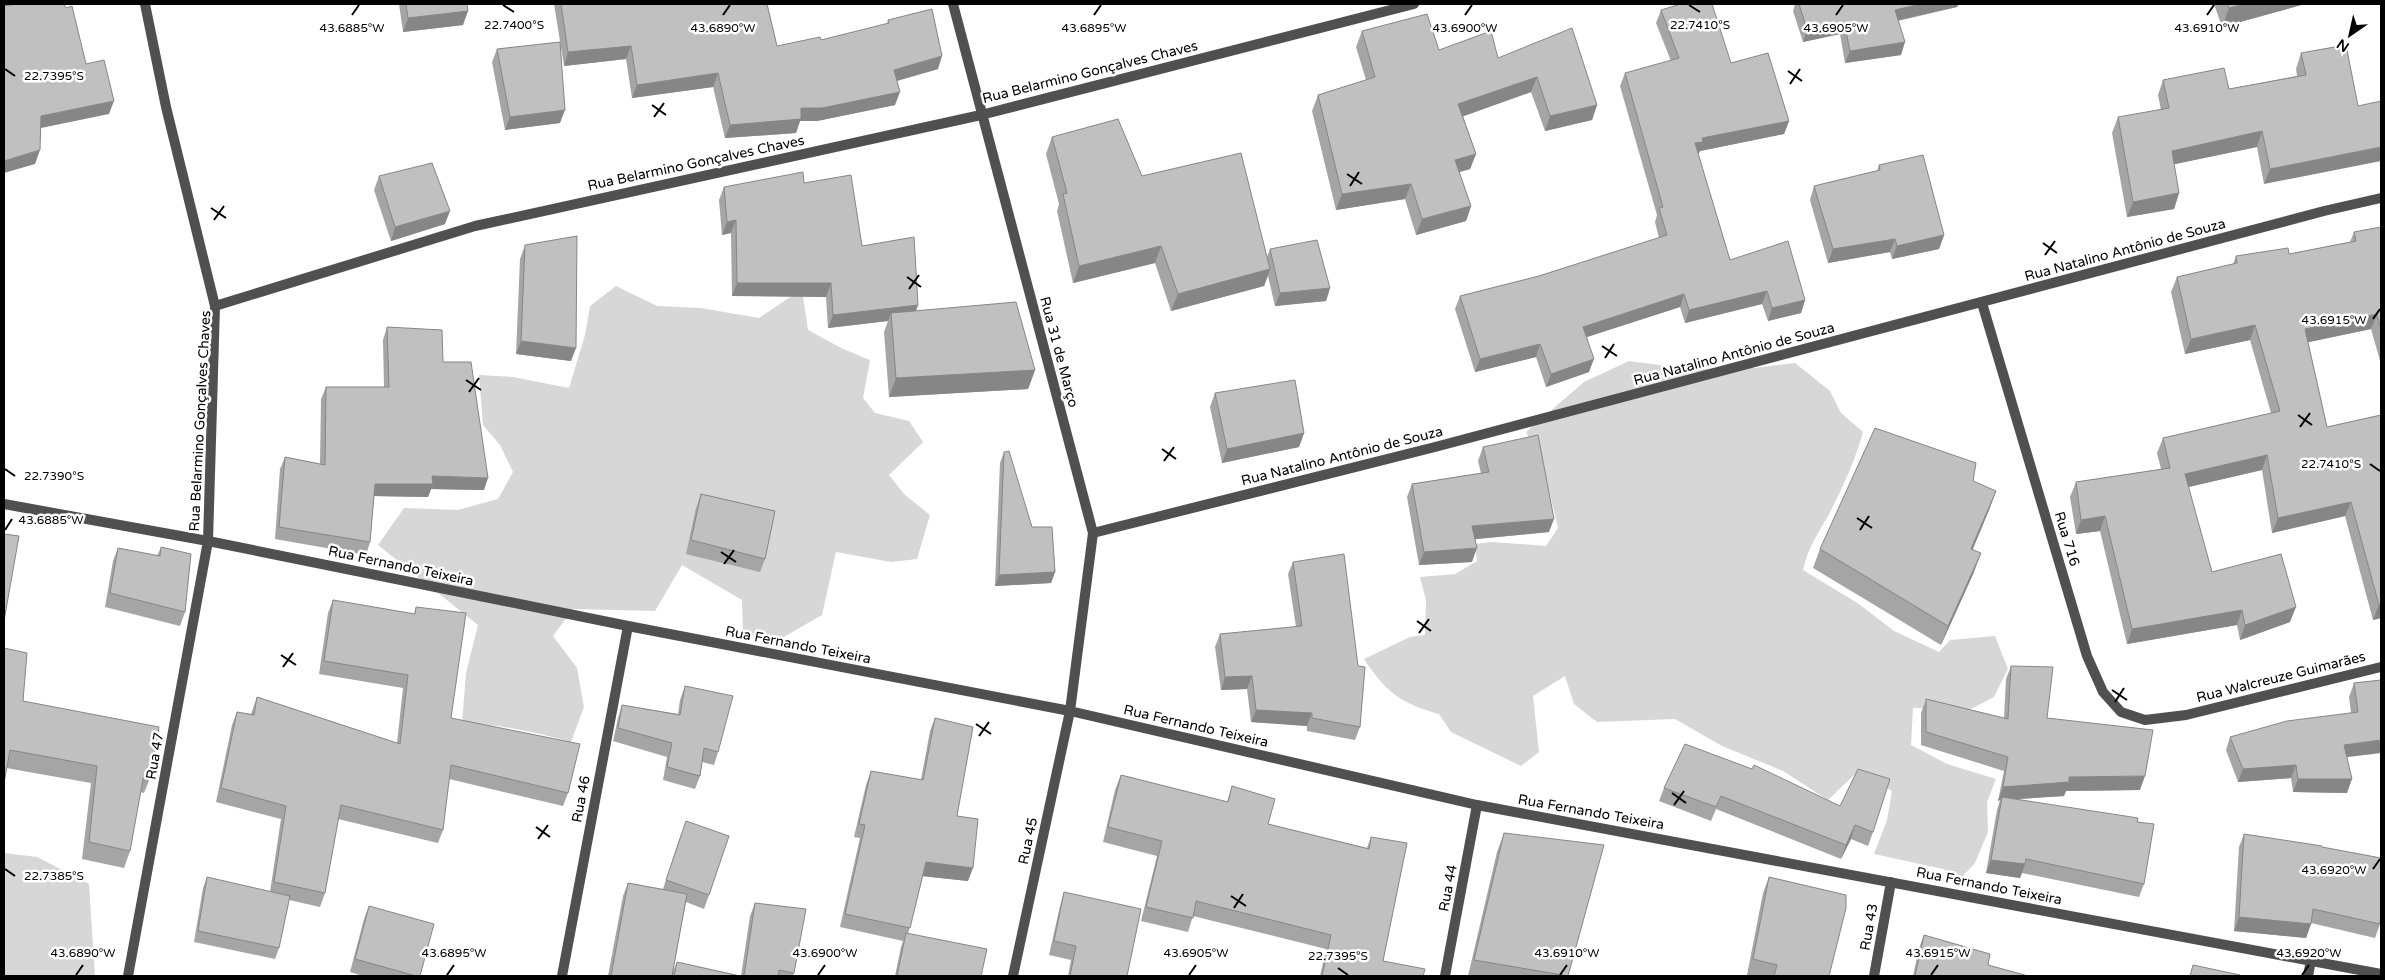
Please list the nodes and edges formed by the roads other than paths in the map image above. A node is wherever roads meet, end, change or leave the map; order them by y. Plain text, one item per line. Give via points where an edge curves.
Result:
1 (145, 4) edge
2 (953, 4) edge
3 (1414, 4) edge
4 (981, 114) junction
5 (2381, 198) edge
6 (1982, 302) junction
7 (215, 306) junction
8 (4, 504) edge
9 (1093, 533) junction
10 (208, 541) junction
11 (628, 626) junction
12 (2381, 667) edge
13 (1070, 711) junction
14 (2186, 715) joint
15 (1478, 805) junction
16 (1891, 882) junction
17 (2311, 960) junction
18 (2381, 974) edge
19 (128, 976) edge
20 (562, 976) edge
21 (1014, 976) edge
22 (1445, 976) edge
23 (1874, 976) edge
24 (2308, 976) edge

1 - 7 street via 166,107
2 - 4 street, Rua 31 de Março
3 - 4 street, Rua Belarmino Gonçalves Chaves
4 - 7 street, Rua Belarmino Gonçalves Chaves via 474,226
4 - 9 street, Rua 31 de Março
5 - 6 street, Rua Natalino Antônio de Souza
6 - 9 street, Rua Natalino Antônio de Souza via 1436,447
6 - 14 street, Rua 716 via 2087,656 2104,692 2121,712 2145,720
7 - 10 street, Rua Belarmino Gonçalves Chaves
8 - 10 street, Rua Fernando Teixeira
9 - 13 street, Rua 31 de Março
10 - 11 street, Rua Fernando Teixeira
10 - 19 street, Rua 47
11 - 13 street, Rua Fernando Teixeira
11 - 20 street, Rua 46
12 - 14 street, Rua Walcreuze Guimarães
13 - 15 street, Rua Fernando Teixeira
13 - 21 street, Rua 45
15 - 16 street, Rua Fernando Teixeira
15 - 22 street, Rua 44
16 - 17 street, Rua Fernando Teixeira
16 - 23 street, Rua 43
17 - 18 street, Rua Fernando Teixeira
17 - 24 street

